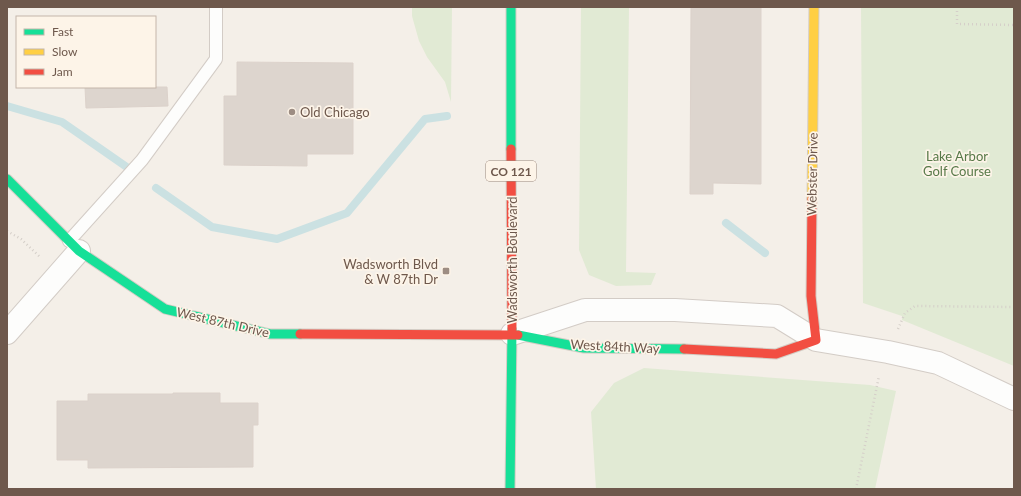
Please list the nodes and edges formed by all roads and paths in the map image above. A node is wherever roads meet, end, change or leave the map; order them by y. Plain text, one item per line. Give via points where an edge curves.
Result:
1 (216, 7) edge
2 (511, 7) edge
3 (814, 7) edge
4 (957, 7) edge
5 (1014, 25) edge
6 (7, 179) edge
7 (7, 231) edge
8 (74, 246) junction
9 (59, 274) junction
10 (7, 333) edge
11 (512, 334) junction
12 (816, 340) junction
13 (1014, 399) edge
14 (510, 489) edge

1 - 8 lane via 216,59 142,160 120,184
2 - 11 street, Wadsworth Boulevard / CO 121
3 - 12 street, Webster Drive via 810,296
4 - 5 path via 957,24
6 - 8 street, West 87th Drive
7 - 9 path via 21,239
8 - 9 street
8 - 11 street, West 87th Drive via 165,309 270,334
9 - 10 street
11 - 12 street, West 84th Way via 584,348 682,349 776,354
11 - 12 street, West 84th Way via 585,310 675,310 777,316
11 - 14 street, Wadsworth Boulevard / CO 121
12 - 13 street, West 84th Way via 938,363

